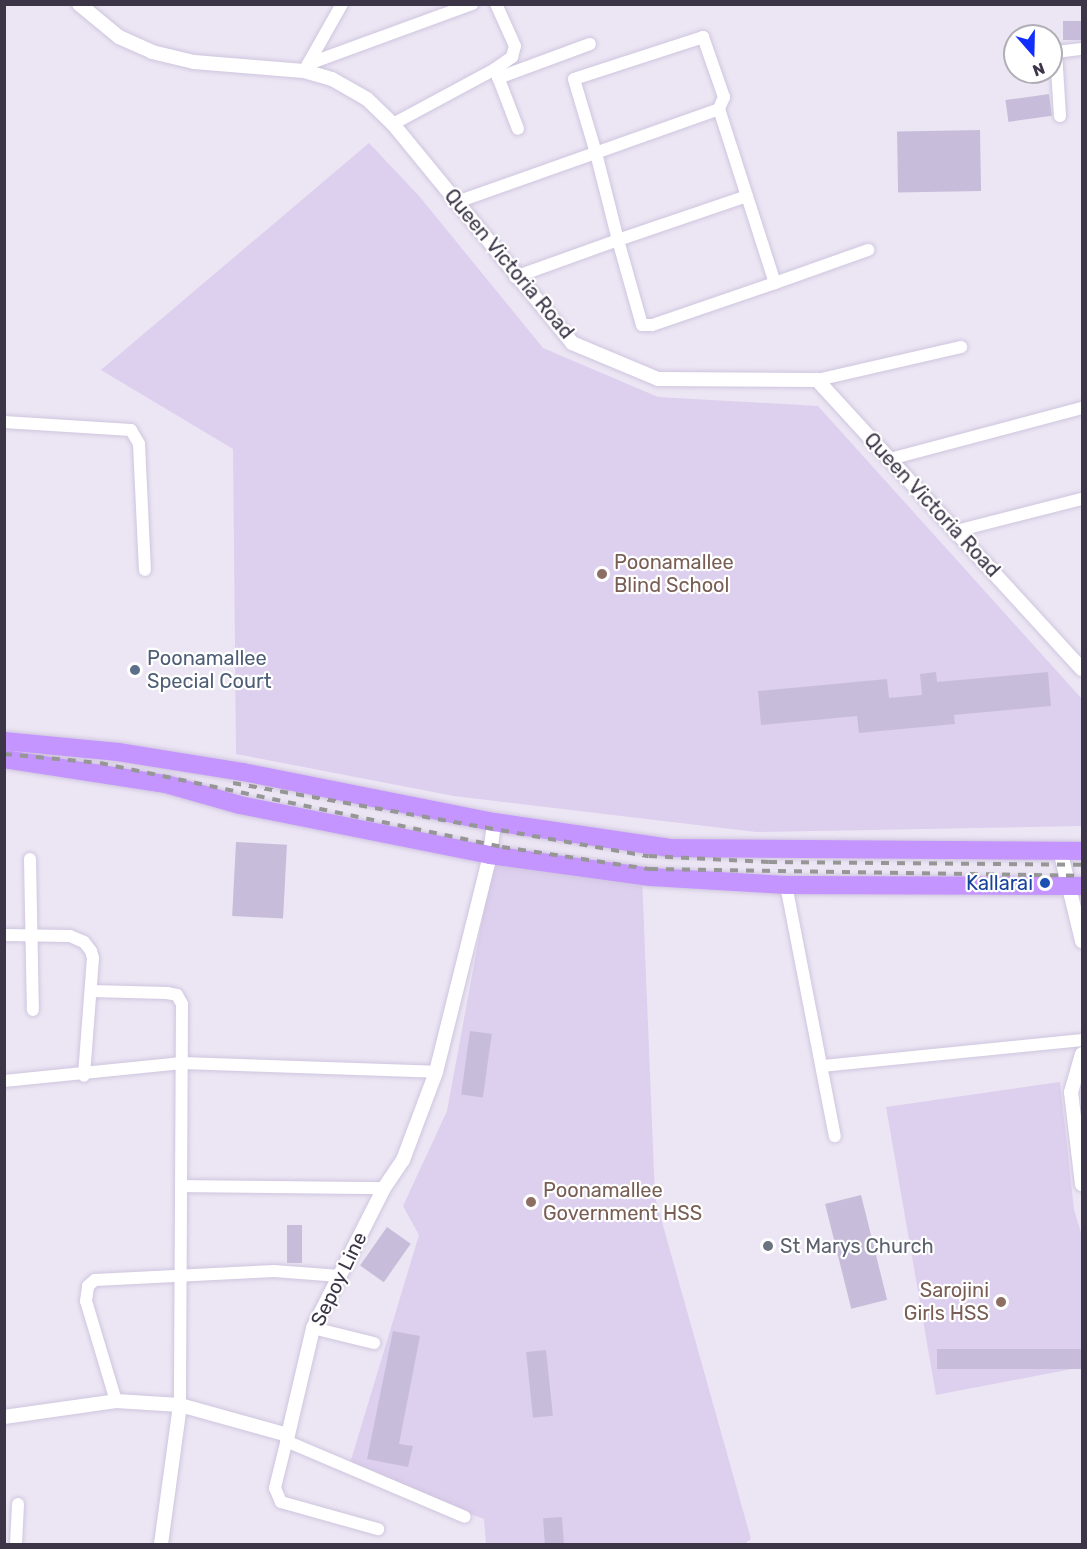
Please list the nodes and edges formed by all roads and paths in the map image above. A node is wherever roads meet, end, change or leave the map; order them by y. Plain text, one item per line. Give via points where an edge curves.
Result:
1 (79, 4) edge
2 (342, 4) edge
3 (472, 4) edge
4 (496, 4) edge
5 (590, 44) dead end
6 (1083, 49) edge
7 (306, 67) junction
8 (497, 74) junction
9 (719, 109) junction
10 (1060, 116) dead end
11 (393, 124) junction
12 (518, 129) dead end
13 (596, 153) junction
14 (747, 196) junction
15 (457, 202) junction
16 (618, 240) junction
17 (868, 250) dead end
18 (515, 277) junction
19 (775, 283) junction
20 (961, 346) dead end
21 (817, 380) junction
22 (1083, 408) edge
23 (4, 422) edge
24 (890, 459) junction
25 (1083, 499) edge
26 (956, 531) junction
27 (145, 570) dead end
28 (1077, 655) edge
29 (1083, 669) edge
30 (4, 741) edge
31 (4, 759) edge
32 (494, 822) junction
33 (1060, 850) junction
34 (1083, 851) edge
35 (490, 855) junction
36 (30, 859) dead end
37 (786, 885) junction
38 (1076, 885) edge
39 (4, 935) edge
40 (29, 935) junction
41 (1083, 941) edge
42 (91, 991) junction
43 (33, 1010) dead end
44 (1083, 1040) edge
45 (1083, 1054) edge
46 (182, 1063) junction
47 (822, 1066) junction
48 (436, 1072) junction
49 (84, 1076) junction
50 (4, 1081) edge
51 (835, 1136) dead end
52 (1083, 1184) edge
53 (181, 1186) junction
54 (384, 1188) junction
55 (340, 1276) junction
56 (181, 1277) junction
57 (313, 1328) junction
58 (374, 1343) dead end
59 (116, 1401) junction
60 (180, 1405) junction
61 (4, 1417) edge
62 (287, 1438) junction
63 (18, 1504) dead end
64 (465, 1517) dead end
65 (378, 1528) dead end
66 (16, 1545) edge
67 (161, 1545) edge

1 - 7 street, Queen Victoria Road via 119,37 152,52 194,62
2 - 7 street
3 - 7 street
4 - 8 street via 515,46 512,57
5 - 8 street
6 - 10 street via 1056,52
7 - 11 street, Queen Victoria Road via 367,99
8 - 11 street
8 - 12 street
9 - 13 street
9 - 13 street via 724,97 704,37 578,77 574,84
9 - 14 street
11 - 15 street, Queen Victoria Road
13 - 15 street
13 - 16 street
14 - 16 street
14 - 19 street
15 - 18 street, Queen Victoria Road
16 - 18 street
16 - 19 street via 642,325
17 - 19 street
18 - 21 street, Queen Victoria Road via 572,343 658,379
20 - 21 street
21 - 24 street, Queen Victoria Road
22 - 24 street
23 - 27 street via 131,430 139,444
24 - 26 street, Queen Victoria Road
25 - 26 street
26 - 28 street, Queen Victoria Road
28 - 29 street, Queen Victoria Road
30 - 32 main road via 118,752 243,772
31 - 35 main road via 166,784 240,805
32 - 33 main road via 670,848 784,852
32 - 35 street, Sepoy Line
33 - 34 main road
33 - 38 street
35 - 37 main road via 651,877
35 - 48 street, Sepoy Line
36 - 40 street
37 - 38 main road
37 - 47 street
38 - 41 street
39 - 40 street
40 - 42 street via 70,936 84,942 93,958
40 - 43 street
42 - 46 street via 177,995 183,1014
42 - 49 street
44 - 47 street
45 - 52 street via 1071,1092
46 - 48 street
46 - 49 street
46 - 53 street
47 - 51 street
48 - 54 street, Sepoy Line via 403,1161
49 - 50 street
53 - 54 street
53 - 56 street
54 - 55 street, Sepoy Line
55 - 56 street via 274,1272
55 - 57 street, Sepoy Line
56 - 59 street via 101,1279 88,1286 86,1301
56 - 60 street
57 - 58 street
57 - 62 street, Sepoy Line
59 - 60 street
59 - 61 street
60 - 62 street
60 - 67 street
62 - 64 street
62 - 65 street via 275,1488 281,1502
63 - 66 street

